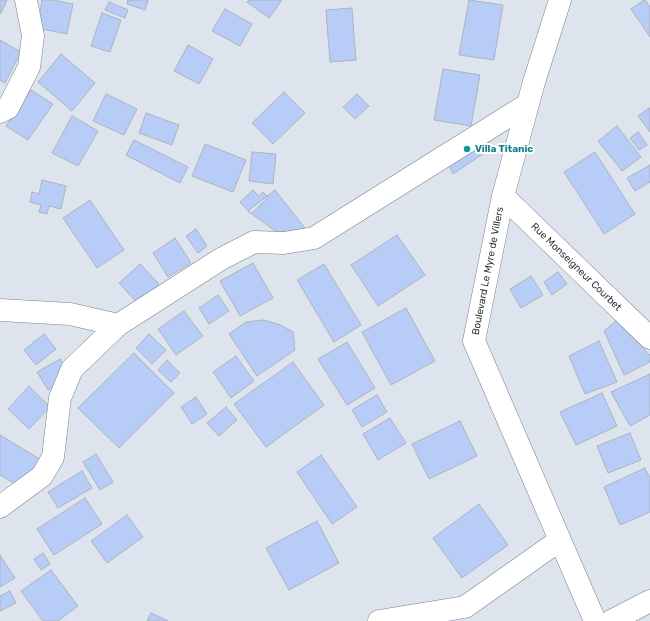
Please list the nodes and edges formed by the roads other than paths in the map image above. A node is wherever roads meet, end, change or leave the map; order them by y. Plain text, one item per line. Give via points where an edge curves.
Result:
1 (26, 0) edge
2 (560, 0) edge
3 (528, 104) junction
4 (0, 112) edge
5 (503, 196) junction
6 (0, 310) edge
7 (118, 325) junction
8 (648, 331) edge
9 (0, 508) edge
10 (560, 540) junction
11 (650, 601) edge
12 (379, 621) edge
13 (595, 621) edge
14 (611, 621) edge

1 - 4 street via 33,36 30,67 8,108
2 - 3 street, Boulevard Le Myre de Villers
3 - 5 street, Boulevard Le Myre de Villers
3 - 7 street via 314,238 284,243 254,242 221,259
5 - 8 street, Rue Monseigneur Courbet
5 - 10 street, Boulevard Le Myre de Villers via 474,341
6 - 7 street via 70,314
7 - 9 street via 72,369 60,398 53,457 42,476
10 - 12 street via 464,607
10 - 13 street, Boulevard Le Myre de Villers
11 - 14 street

